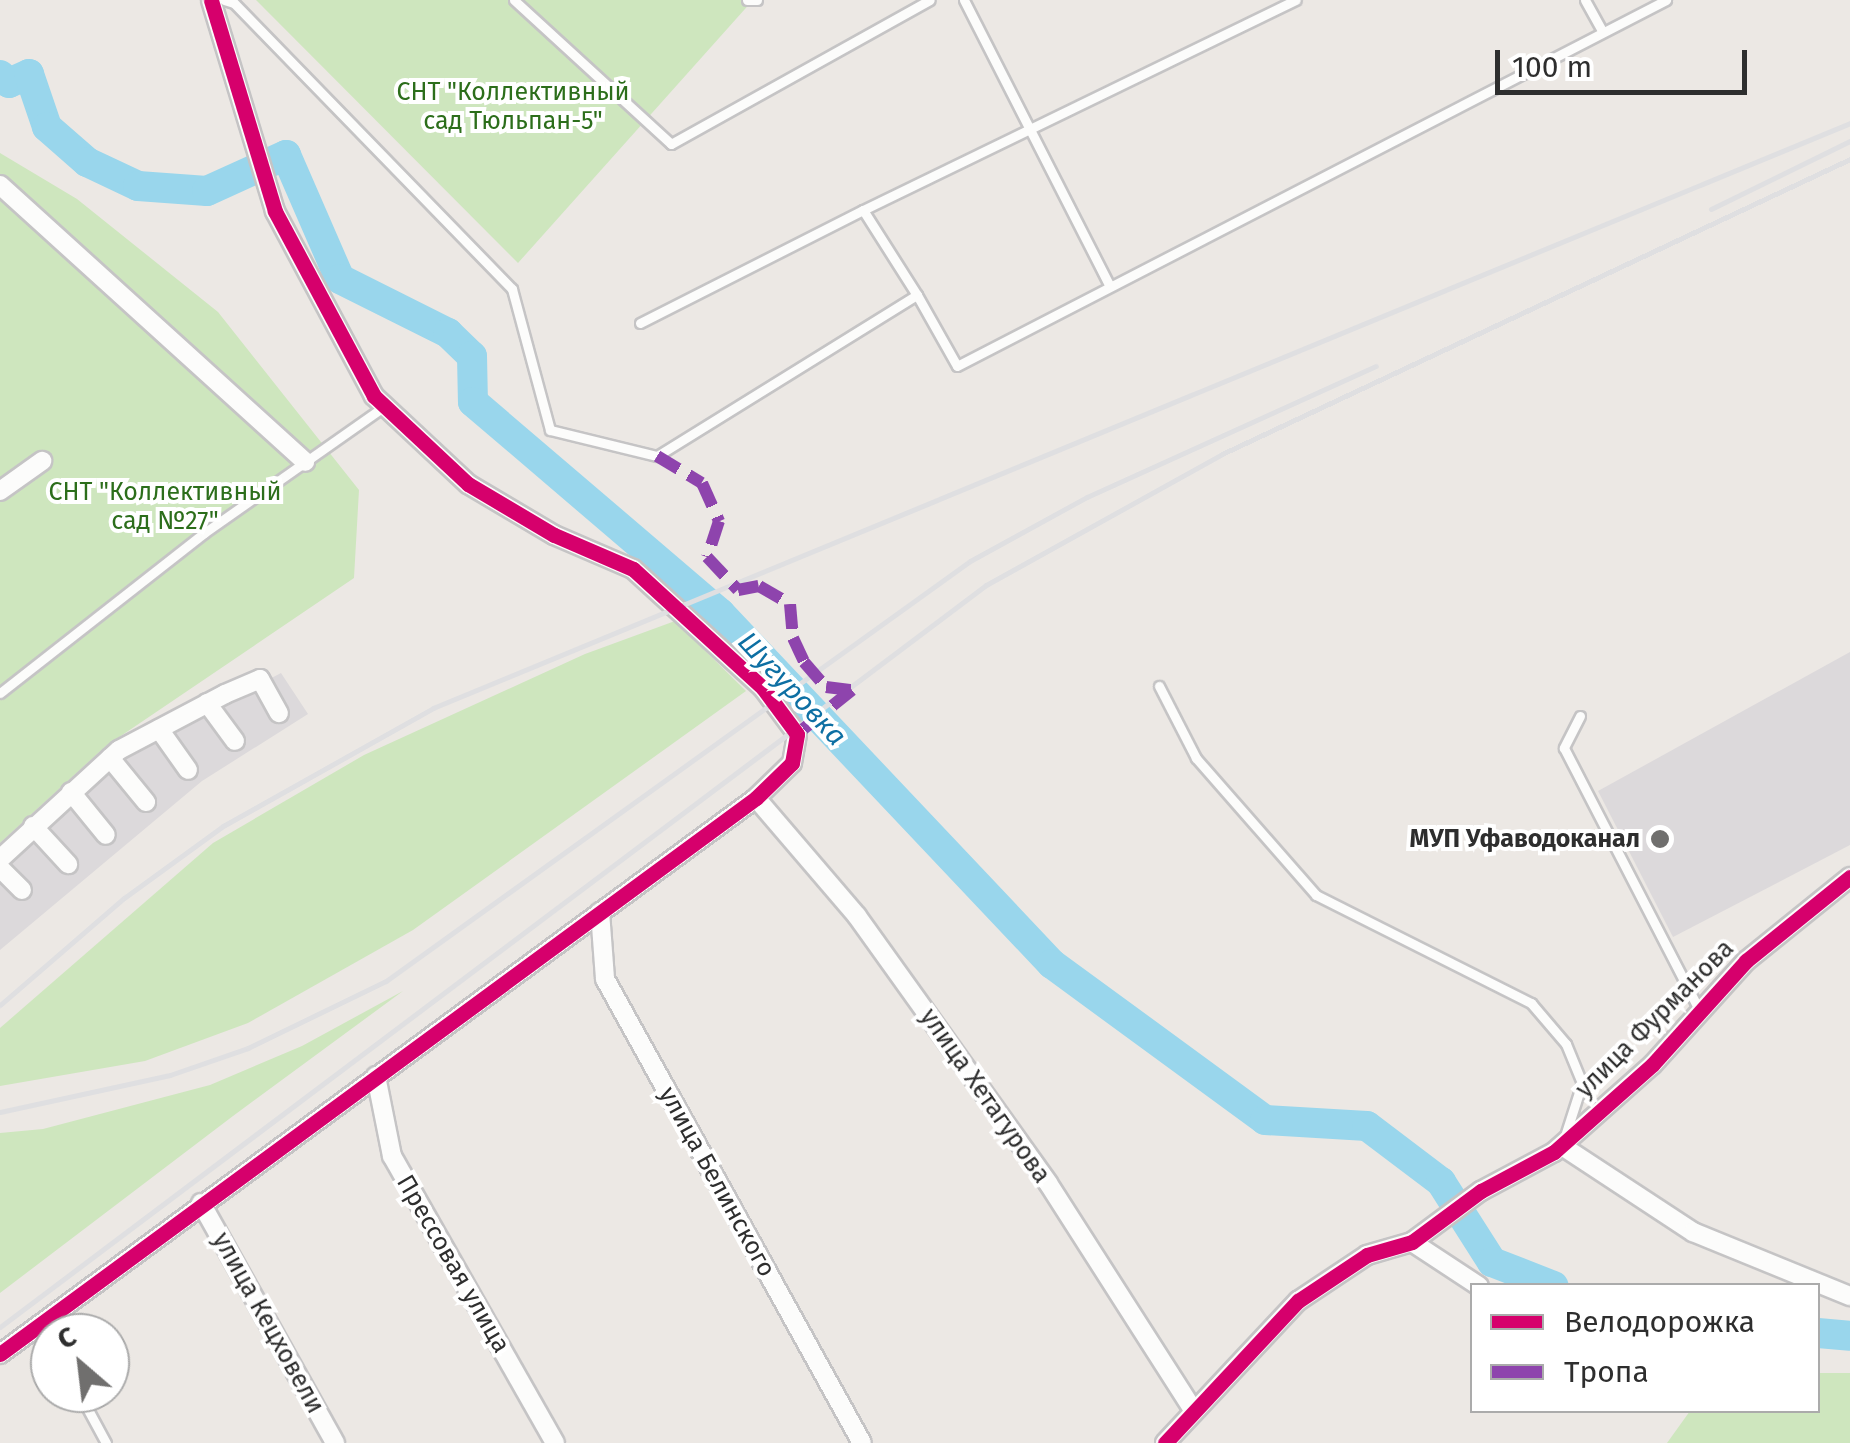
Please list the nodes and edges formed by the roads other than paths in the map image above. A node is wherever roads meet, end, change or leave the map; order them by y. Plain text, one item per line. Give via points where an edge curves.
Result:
1 (210, 0) edge
2 (224, 0) edge
3 (514, 0) edge
4 (746, 0) edge
5 (757, 0) edge
6 (930, 0) edge
7 (964, 0) edge
8 (1296, 0) edge
9 (1585, 0) edge
10 (1666, 0) edge
11 (1602, 31) junction
12 (1028, 133) junction
13 (0, 185) edge
14 (863, 210) junction
15 (1110, 286) junction
16 (917, 295) junction
17 (640, 323) dead end
18 (385, 406) junction
19 (42, 461) dead end
20 (306, 462) junction
21 (0, 491) edge
22 (1159, 686) dead end
23 (0, 692) edge
24 (207, 704) junction
25 (278, 713) dead end
26 (1580, 716) dead end
27 (159, 729) junction
28 (235, 741) dead end
29 (110, 758) junction
30 (188, 770) dead end
31 (72, 792) junction
32 (756, 798) junction
33 (146, 802) dead end
34 (33, 826) junction
35 (106, 835) dead end
36 (0, 859) edge
37 (68, 864) dead end
38 (0, 868) edge
39 (1850, 877) edge
40 (22, 890) dead end
41 (600, 912) junction
42 (1700, 1012) junction
43 (376, 1076) junction
44 (1562, 1146) junction
45 (201, 1203) junction
46 (1412, 1242) junction
47 (1474, 1283) edge
48 (1818, 1283) edge
49 (1820, 1284) edge
50 (1850, 1296) edge
51 (68, 1313) edge
52 (30, 1339) edge
53 (0, 1354) edge
54 (1194, 1410) junction
55 (89, 1413) edge
56 (106, 1443) edge
57 (335, 1443) edge
58 (554, 1443) edge
59 (862, 1443) edge
60 (1165, 1443) edge

1 - 18 street via 275,212 300,268
2 - 16 lane via 512,289 550,430 658,456
3 - 6 lane via 671,144
4 - 5 lane
7 - 12 lane
8 - 12 lane
9 - 11 lane
10 - 11 lane
11 - 15 lane
12 - 14 lane
12 - 15 lane
13 - 20 street
14 - 16 lane
14 - 17 lane
15 - 16 lane via 957,366
18 - 20 lane
18 - 32 street via 468,484 554,535 633,569 763,688 797,734 792,763
19 - 21 street
20 - 23 lane
22 - 44 lane via 1196,758 1316,894 1531,1003 1566,1044 1582,1082
24 - 25 street via 260,680
24 - 27 street
24 - 28 street
26 - 42 lane via 1564,748
27 - 29 street
27 - 30 street
29 - 31 street
29 - 33 street
31 - 34 street
31 - 35 street
32 - 41 street
32 - 54 street, улица Хетагурова via 857,916 992,1105
34 - 36 street
34 - 37 street
38 - 40 street
39 - 42 street, улица Фурманова via 1746,961
41 - 43 street
41 - 59 street, улица Белинского via 605,980
42 - 44 street, улица Фурманова
43 - 45 street
43 - 58 street, Прессовая улица via 392,1156
44 - 46 street, улица Фурманова
44 - 48 street via 1693,1232
45 - 51 street
45 - 57 street, улица Кецховели
46 - 47 street
46 - 54 street, улица Фурманова via 1367,1256 1298,1301
49 - 50 street
52 - 53 street
54 - 60 street, улица Фурманова
55 - 56 lane

